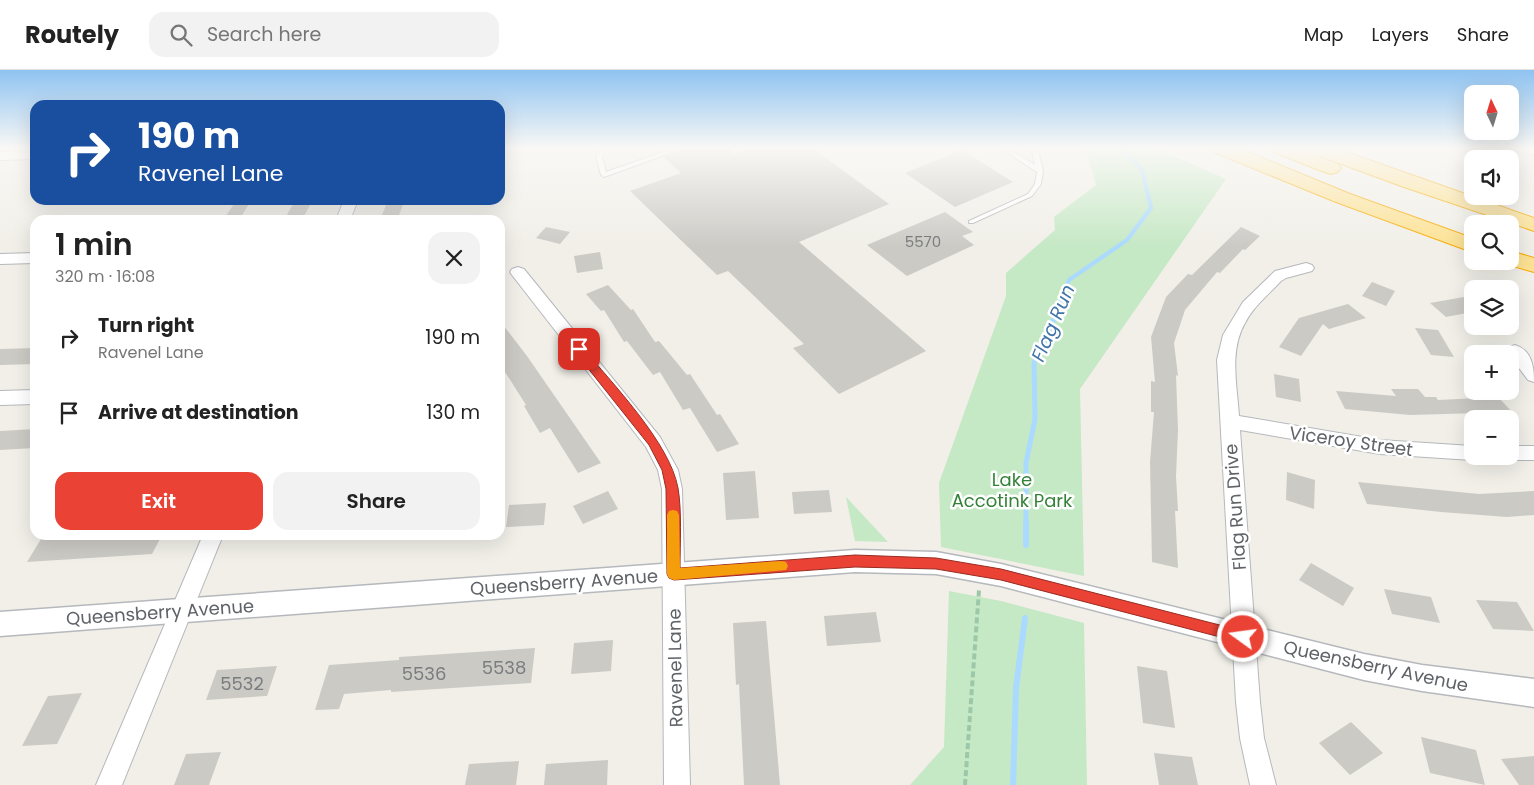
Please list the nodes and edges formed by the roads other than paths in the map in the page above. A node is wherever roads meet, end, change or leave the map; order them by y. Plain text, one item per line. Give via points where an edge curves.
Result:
1 (1039, 180) edge
2 (1301, 180) edge
3 (1331, 180) edge
4 (1363, 180) edge
5 (1404, 180) edge
6 (1466, 215) edge
7 (971, 222) dead end
8 (1534, 225) edge
9 (1464, 228) edge
10 (1519, 232) edge
11 (1534, 237) edge
12 (1464, 242) edge
13 (1519, 246) edge
14 (1534, 251) edge
15 (30, 258) edge
16 (0, 259) edge
17 (1519, 261) edge
18 (1534, 266) edge
19 (1306, 268) dead end
20 (518, 272) dead end
21 (1519, 357) edge
22 (1534, 376) edge
23 (30, 397) edge
24 (0, 398) edge
25 (1230, 421) junction
26 (1464, 453) edge
27 (1519, 453) edge
28 (1534, 453) edge
29 (210, 540) edge
30 (674, 574) junction
31 (181, 611) junction
32 (0, 624) edge
33 (1243, 637) junction
34 (1534, 693) edge
35 (109, 785) edge
36 (677, 785) edge
37 (1263, 785) edge

1 - 7 lane via 1030,195
2 - 12 highway
3 - 9 highway
4 - 6 highway
5 - 8 highway
10 - 11 highway
13 - 14 highway
15 - 16 street
17 - 18 highway
19 - 25 street, Flag Run Drive via 1275,278 1234,325 1226,360
20 - 30 street, Ravenel Lane via 661,454 672,489
21 - 22 street
23 - 24 street
25 - 26 street, Viceroy Street via 1341,442
25 - 33 street, Flag Run Drive
27 - 28 street
29 - 31 street
30 - 31 street, Queensberry Avenue
30 - 33 street, Queensberry Avenue via 855,561 936,563 970,568
30 - 36 street, Ravenel Lane
31 - 32 street, Queensberry Avenue
31 - 35 street
33 - 34 street, Queensberry Avenue via 1364,667
33 - 37 street, Flag Run Drive via 1251,729

